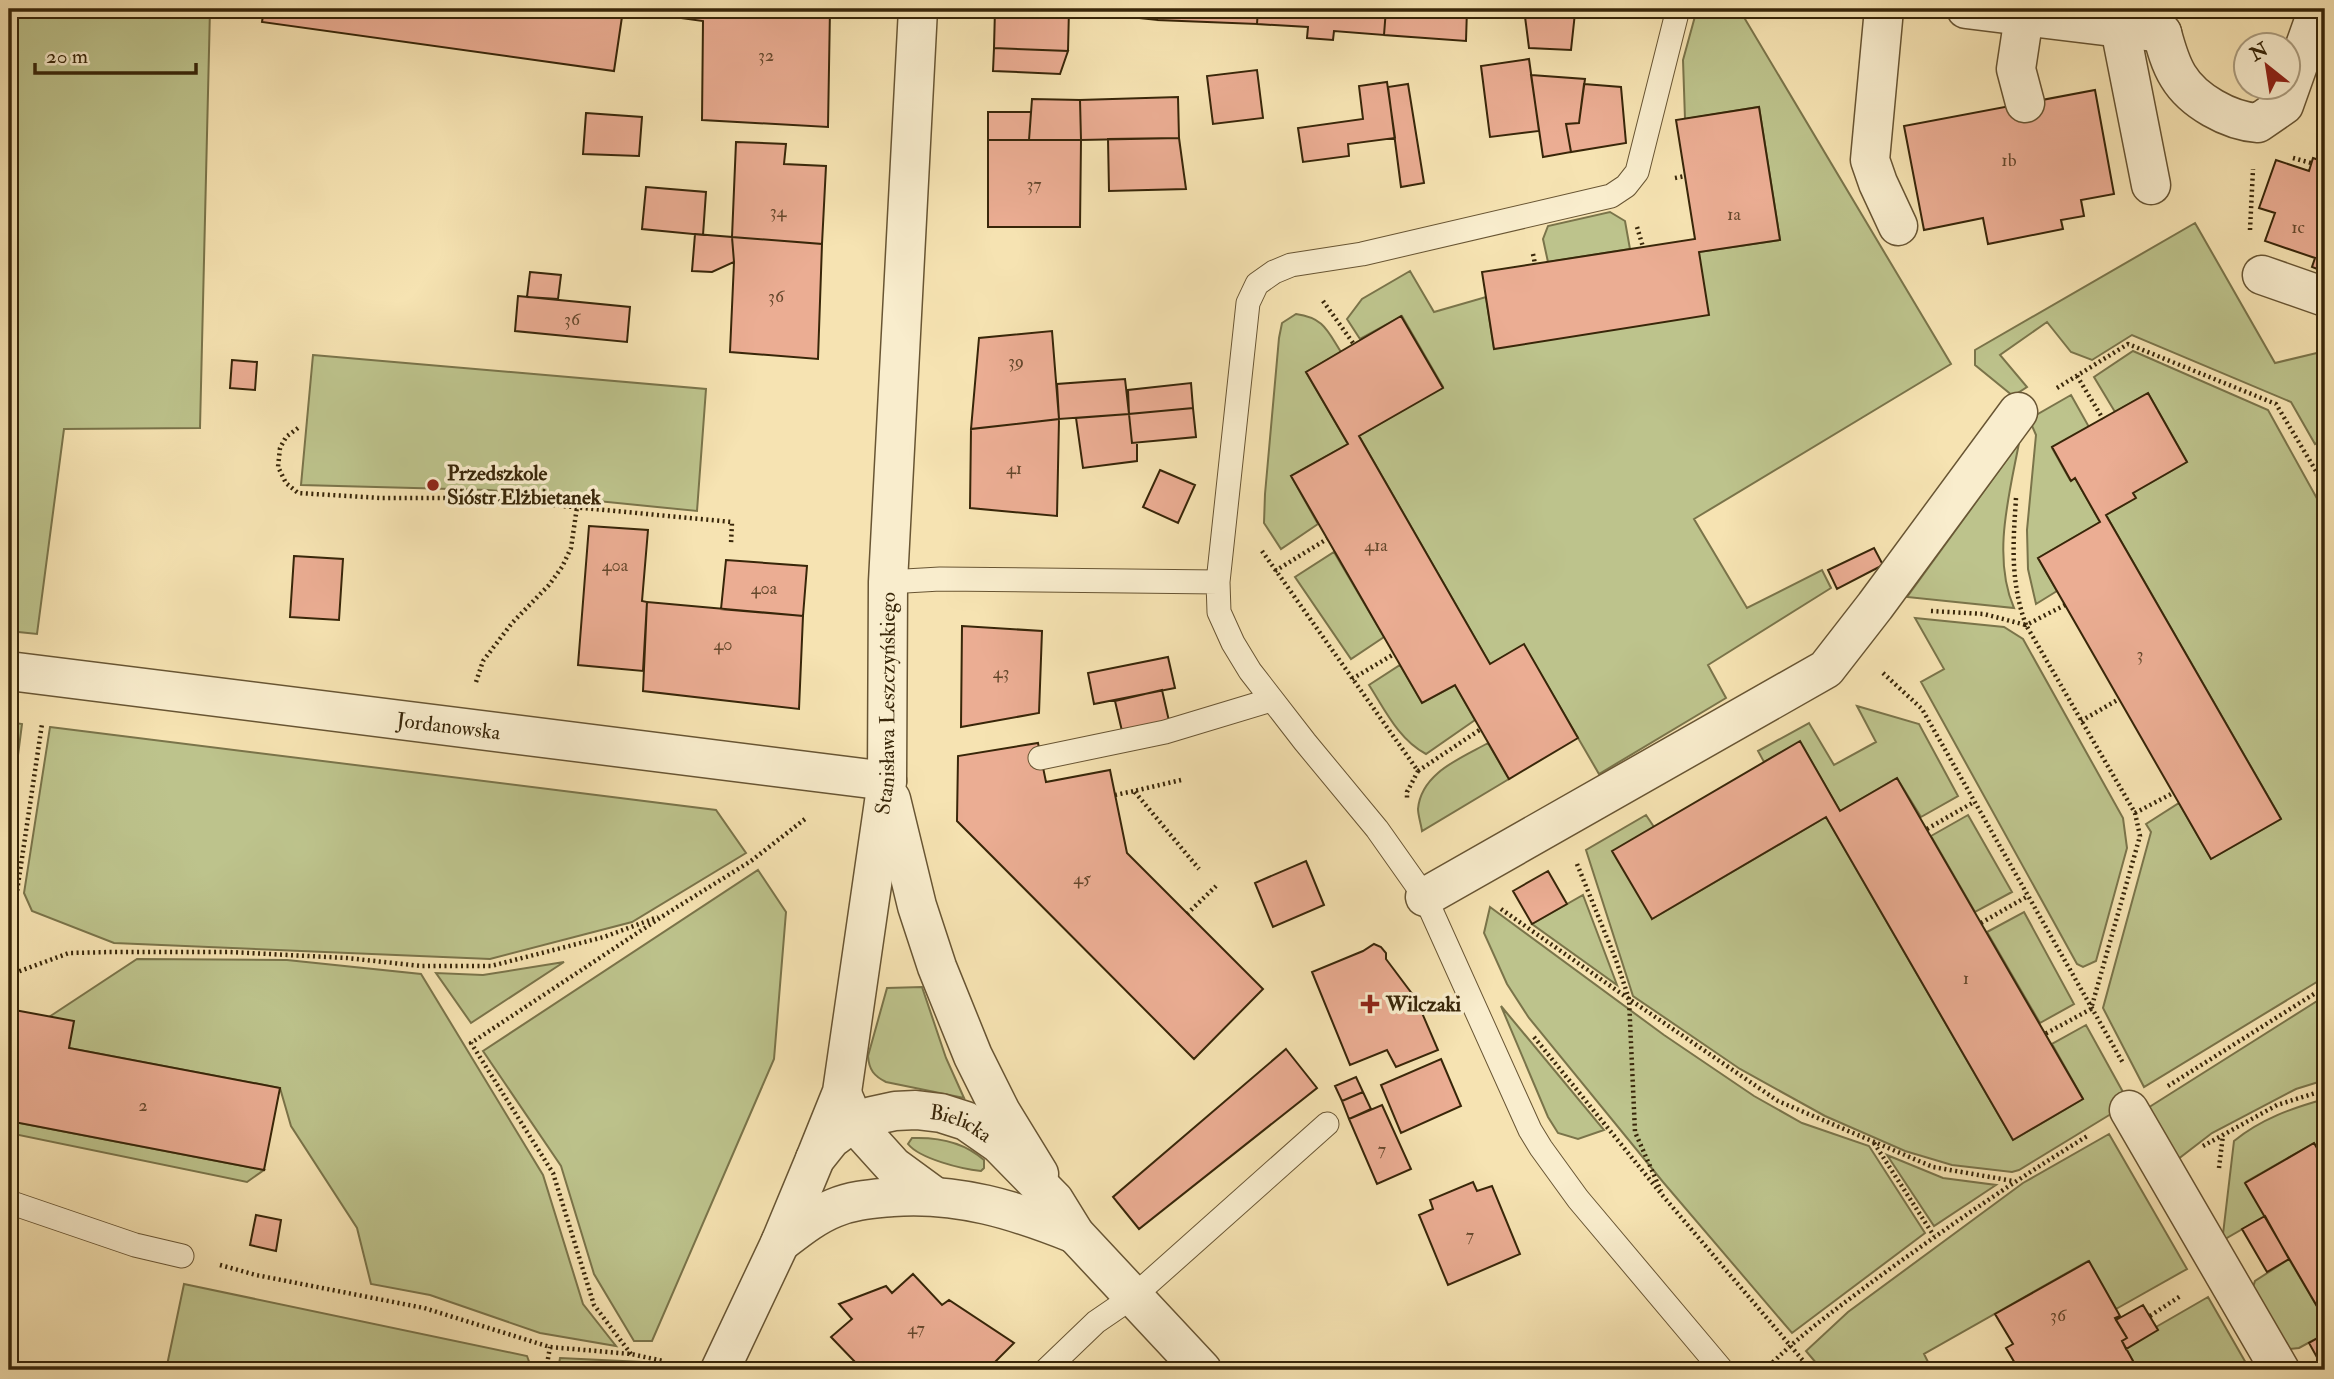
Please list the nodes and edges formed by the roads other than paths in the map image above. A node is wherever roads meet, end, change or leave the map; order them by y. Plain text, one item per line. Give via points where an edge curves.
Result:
1 (918, 9) edge
2 (1678, 9) edge
3 (1884, 9) edge
4 (1966, 9) edge
5 (2318, 9) edge
6 (2024, 16) junction
7 (2170, 21) edge
8 (2120, 28) junction
9 (2025, 103) dead end
10 (2151, 186) dead end
11 (1898, 226) dead end
12 (2262, 275) road end
13 (2325, 297) edge
14 (2018, 412) road end
15 (888, 582) junction
16 (1218, 582) junction
17 (9, 671) edge
18 (1271, 699) junction
19 (1040, 758) dead end
20 (887, 781) junction
21 (1425, 897) junction
22 (2137, 1105) road end
23 (848, 1108) junction
24 (1327, 1124) dead end
25 (934, 1196) junction
26 (1054, 1200) junction
27 (9, 1202) edge
28 (1075, 1234) junction
29 (780, 1243) junction
30 (182, 1256) road end
31 (1134, 1296) junction
32 (720, 1370) edge
33 (1045, 1370) edge
34 (1202, 1370) edge
35 (1722, 1370) edge
36 (2280, 1370) edge

1 - 15 street, Stanisława Leszczyńskiego
2 - 16 lane via 1637,172 1611,196 1362,254 1291,265 1257,284 1248,303
3 - 11 street via 1870,160
4 - 6 street
5 - 7 street via 2284,105 2258,122 2210,106 2179,78
6 - 8 street
6 - 9 street via 2016,69
7 - 8 street
8 - 10 street
12 - 13 street
14 - 21 street via 1826,669
15 - 16 lane
15 - 20 street, Stanisława Leszczyńskiego
16 - 18 lane via 1219,612 1233,643
17 - 20 street, Jordanowska
18 - 19 lane via 1165,732
18 - 21 lane via 1377,829
20 - 23 street, Stanisława Leszczyńskiego
20 - 26 street via 917,906 973,1056
21 - 35 lane via 1541,1148
22 - 36 street via 2167,1176
23 - 25 street via 893,1166
23 - 26 street, Bielicka via 872,1116 916,1110 966,1121 999,1144
23 - 29 street, Bielicka via 815,1159
24 - 31 lane
25 - 28 street, Bielicka via 1022,1213
25 - 29 street, Bielicka via 862,1199 808,1221
26 - 28 street, Bielicka
27 - 30 lane via 135,1245
28 - 31 street, Bielicka
29 - 32 street
31 - 33 lane via 1096,1322
31 - 34 street, Bielicka

